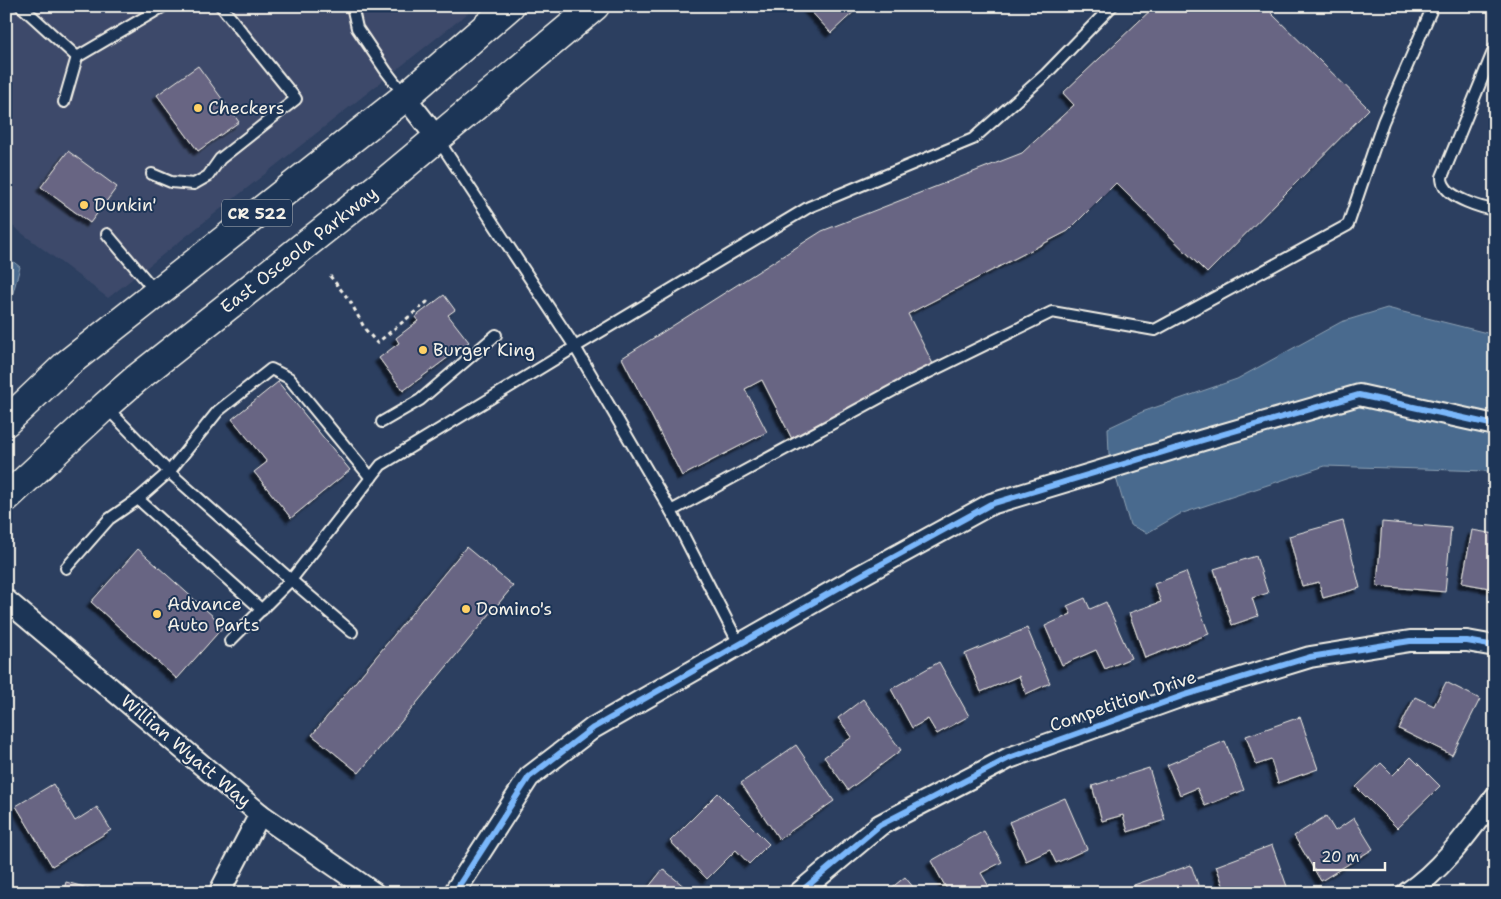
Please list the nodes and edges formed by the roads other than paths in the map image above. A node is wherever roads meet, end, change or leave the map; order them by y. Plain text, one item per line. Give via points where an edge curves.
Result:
1 (21, 6) edge
2 (164, 6) edge
3 (221, 6) edge
4 (352, 6) edge
5 (510, 6) edge
6 (595, 6) edge
7 (1112, 6) edge
8 (1433, 6) edge
9 (1495, 47) edge
10 (77, 57) junction
11 (406, 97) junction
12 (64, 102) dead end
13 (437, 138) junction
14 (152, 174) dead end
15 (1495, 210) edge
16 (107, 234) dead end
17 (157, 292) junction
18 (496, 335) dead end
19 (575, 347) junction
20 (105, 406) junction
21 (6, 422) edge
22 (382, 422) dead end
23 (1495, 425) edge
24 (168, 472) junction
25 (371, 478) junction
26 (6, 498) edge
27 (138, 499) junction
28 (671, 511) junction
29 (66, 568) dead end
30 (291, 580) junction
31 (6, 600) edge
32 (262, 610) junction
33 (352, 632) dead end
34 (230, 642) dead end
35 (739, 644) junction
36 (1495, 646) edge
37 (1495, 797) edge
38 (260, 814) junction
39 (219, 893) edge
40 (374, 893) edge
41 (454, 893) edge
42 (799, 893) edge
43 (1407, 893) edge

1 - 10 lane
2 - 10 lane
3 - 14 lane via 296,99 220,159 208,176 194,184 170,182
4 - 11 lane via 357,28
5 - 11 main road, CR 522
6 - 13 main road, East Osceola Parkway / CR 522
7 - 19 lane via 1046,74 973,139 809,207
8 - 28 lane via 1383,122 1348,225 1155,330 1052,312 903,385
9 - 15 lane via 1442,177 1444,186 1459,198
10 - 12 lane
11 - 13 street
11 - 17 main road, CR 522
13 - 19 lane
13 - 20 main road, East Osceola Parkway / CR 522
16 - 17 lane
17 - 21 main road, CR 522 via 68,364
18 - 22 lane via 420,400
19 - 25 lane via 381,465
19 - 28 lane
20 - 24 lane
20 - 26 main road, East Osceola Parkway / CR 522
23 - 35 street via 1359,395 1203,440 991,504
24 - 25 lane via 218,411 271,369 289,378
24 - 27 lane
24 - 30 lane
25 - 30 lane
27 - 29 lane via 109,519
27 - 32 lane
28 - 35 lane
30 - 32 lane
30 - 33 lane
31 - 38 street, Willian Wyatt Way
32 - 34 lane
35 - 41 street via 593,728 529,777
36 - 42 street, Competition Drive via 1467,641 1410,642 1310,657 1185,695 1009,758 880,825
37 - 43 street via 1423,882
38 - 39 street
38 - 40 street, Willian Wyatt Way

